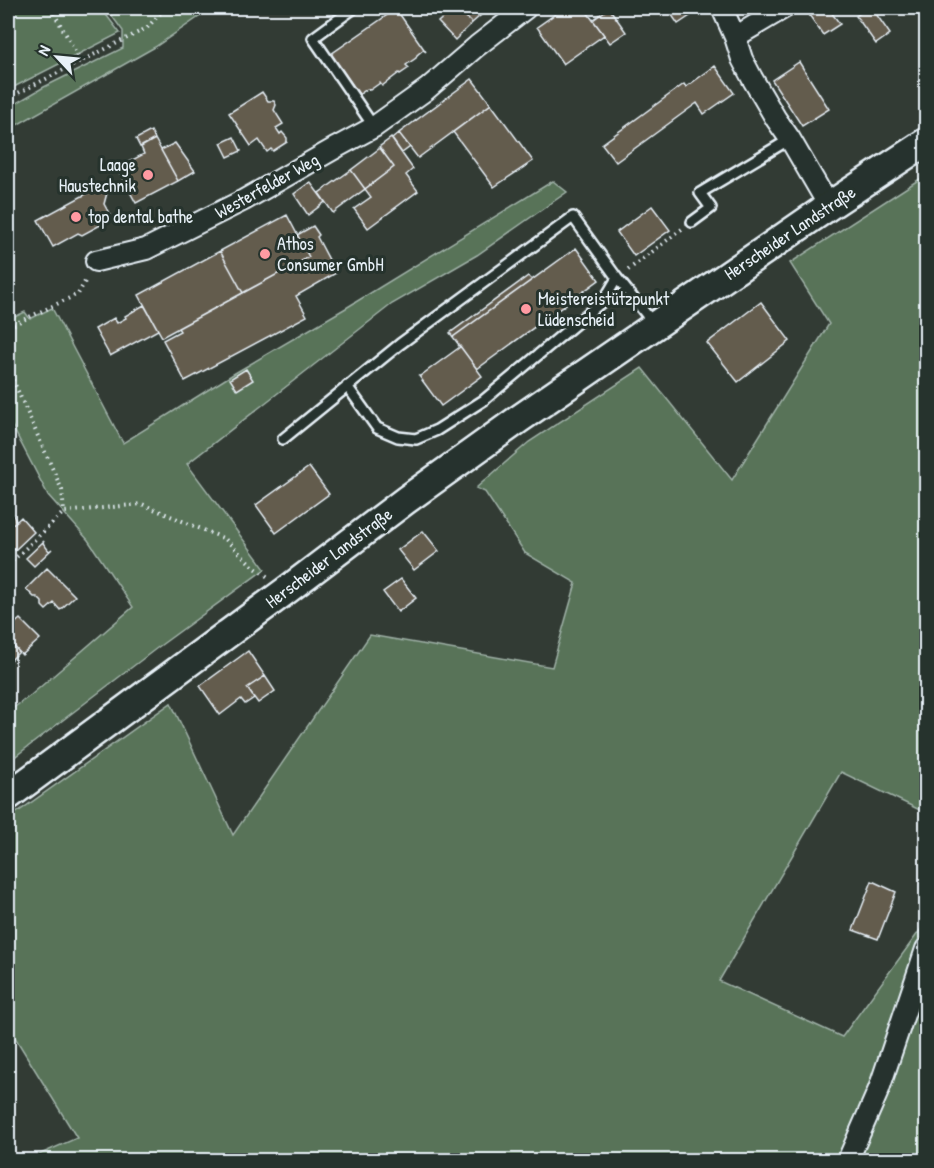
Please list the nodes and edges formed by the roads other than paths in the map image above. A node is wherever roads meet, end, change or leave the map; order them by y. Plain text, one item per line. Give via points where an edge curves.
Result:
1 (354, 8) edge
2 (526, 8) edge
3 (722, 8) edge
4 (784, 8) edge
5 (735, 37) junction
6 (374, 127) junction
7 (790, 139) junction
8 (927, 142) edge
9 (829, 206) junction
10 (693, 222) road end
11 (96, 261) road end
12 (617, 278) junction
13 (656, 326) junction
14 (347, 386) junction
15 (283, 439) dead end
16 (8, 796) edge
17 (927, 949) edge
18 (848, 1161) edge

1 - 6 lane via 313,38
2 - 6 street, Westerfelder Weg
3 - 5 street
4 - 5 street
5 - 7 street via 752,78
6 - 11 street, Westerfelder Weg via 244,200 146,249
7 - 9 street
7 - 10 lane via 700,193 711,208
8 - 9 main road, Herscheider Landstraße
9 - 13 main road, Herscheider Landstraße
12 - 13 lane
12 - 14 lane via 604,300 484,400 416,439 378,429
12 - 14 lane via 573,217
13 - 16 main road, Herscheider Landstraße via 406,500
14 - 15 lane
17 - 18 street via 879,1089

